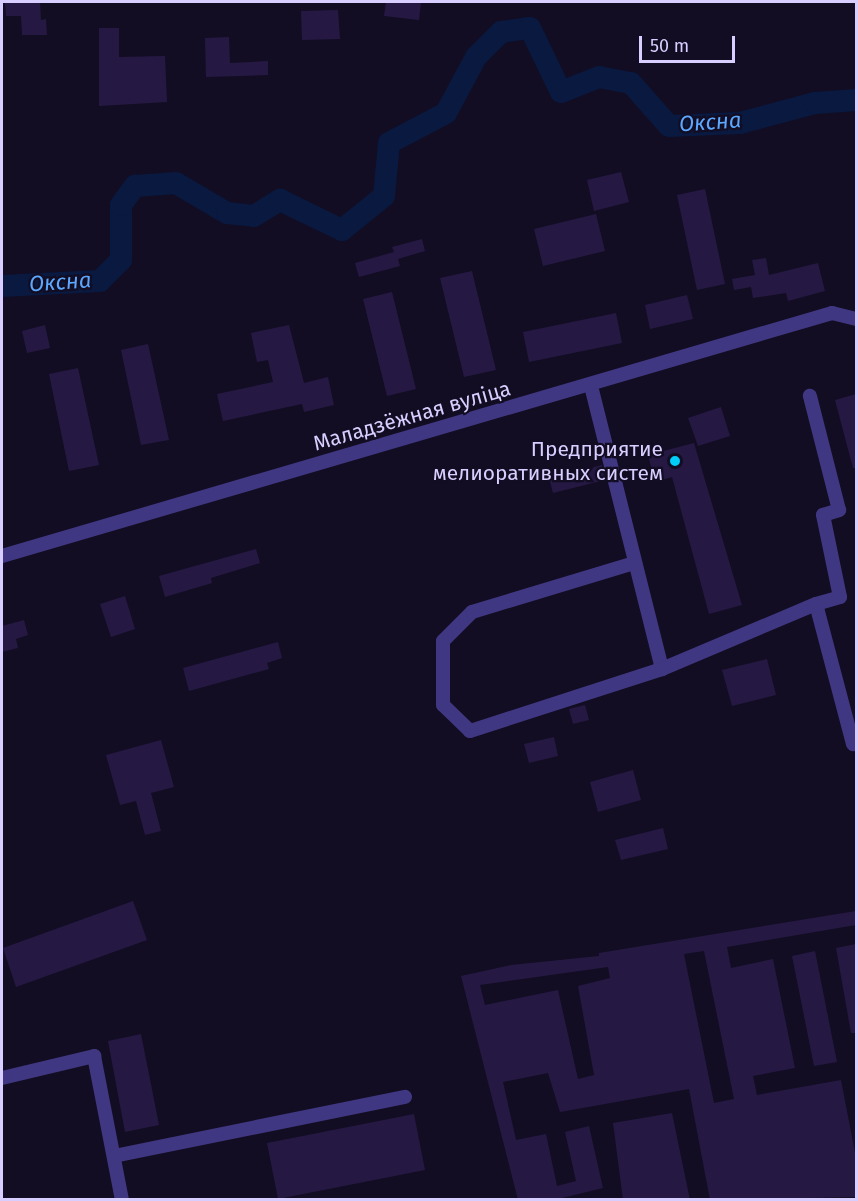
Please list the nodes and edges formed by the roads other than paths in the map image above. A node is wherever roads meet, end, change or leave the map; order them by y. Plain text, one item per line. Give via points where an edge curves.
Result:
1 (856, 319) edge
2 (591, 386) junction
3 (810, 396) dead end
4 (2, 556) edge
5 (634, 564) junction
6 (816, 603) junction
7 (662, 669) junction
8 (853, 744) dead end
9 (2, 1078) edge
10 (405, 1096) dead end
11 (114, 1156) junction
12 (122, 1200) edge

1 - 2 street, Маладзёжная вуліца via 832,313
2 - 4 street, Маладзёжная вуліца
2 - 5 street
3 - 6 street via 839,510 823,515 840,597
5 - 7 street
5 - 7 street via 472,612 443,641 443,705 470,731
6 - 7 street
6 - 8 street
9 - 11 street via 94,1056
10 - 11 street
11 - 12 street

